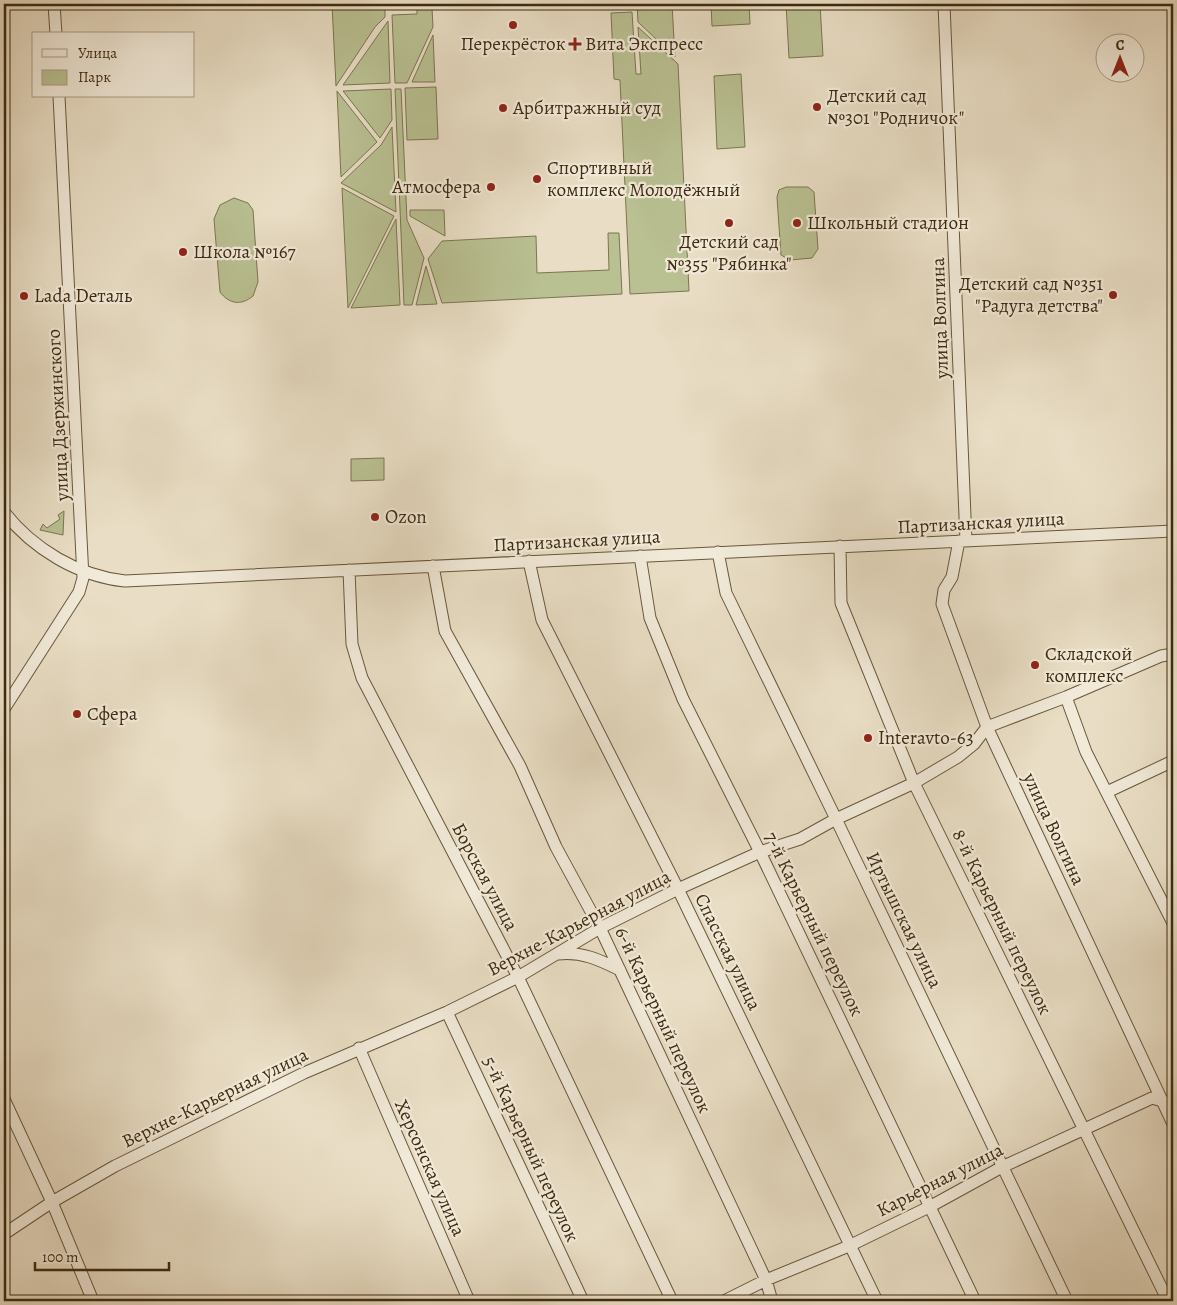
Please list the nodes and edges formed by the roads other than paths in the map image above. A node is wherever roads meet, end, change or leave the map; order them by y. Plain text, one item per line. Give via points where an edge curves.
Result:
1 (54, 4) edge
2 (944, 4) edge
3 (56, 32) edge
4 (59, 98) edge
5 (4, 512) edge
6 (1173, 531) edge
7 (963, 541) junction
8 (840, 546) junction
9 (718, 552) junction
10 (640, 556) junction
11 (529, 561) junction
12 (433, 566) junction
13 (349, 570) junction
14 (84, 571) junction
15 (1173, 654) edge
16 (1066, 697) junction
17 (4, 709) edge
18 (988, 727) junction
19 (1173, 761) edge
20 (914, 783) junction
21 (1107, 792) junction
22 (836, 819) junction
23 (760, 852) junction
24 (678, 889) junction
25 (1173, 922) edge
26 (600, 928) junction
27 (554, 955) junction
28 (620, 970) junction
29 (518, 976) junction
30 (448, 1012) junction
31 (359, 1048) junction
32 (4, 1099) edge
33 (1168, 1103) edge
34 (1173, 1124) edge
35 (1085, 1128) junction
36 (1002, 1166) junction
37 (52, 1202) junction
38 (930, 1206) junction
39 (4, 1234) edge
40 (849, 1246) junction
41 (766, 1280) junction
42 (93, 1301) edge
43 (469, 1301) edge
44 (584, 1301) edge
45 (672, 1301) edge
46 (724, 1301) edge
47 (772, 1301) edge
48 (877, 1301) edge
49 (975, 1301) edge
50 (1067, 1301) edge
51 (1168, 1301) edge

1 - 3 street
2 - 7 street, улица Волгина
4 - 14 street, улица Дзержинского
5 - 14 street, Партизанская улица via 35,544
6 - 7 street, Партизанская улица
7 - 8 street, Партизанская улица
7 - 18 street, улица Волгина via 952,577 944,590 942,604
8 - 9 street, Партизанская улица
8 - 20 street, 8-й Карьерный переулок via 841,603
9 - 10 street, Партизанская улица
9 - 22 street, Иртышская улица via 726,594
10 - 11 street, Партизанская улица
10 - 23 street, 7-й Карьерный переулок via 653,627 683,699
11 - 12 street, Партизанская улица
11 - 24 street, Спасская улица via 542,620
12 - 13 street, Партизанская улица
12 - 26 street, 6-й Карьерный переулок via 445,631 520,766 556,846
13 - 14 street, Партизанская улица via 125,581
13 - 29 street, Борская улица via 351,634 357,668
14 - 17 street, улица Дзержинского via 79,592
15 - 16 street, Верхне-Карьерная улица via 1161,656
16 - 18 street, Верхне-Карьерная улица
16 - 21 street via 1086,752
18 - 20 street, Верхне-Карьерная улица via 958,757
18 - 33 street, улица Волгина
19 - 21 street
20 - 22 street, Верхне-Карьерная улица
20 - 35 street, 8-й Карьерный переулок
21 - 25 street
22 - 23 street, Верхне-Карьерная улица via 800,839
22 - 36 street, Иртышская улица
23 - 24 street, Верхне-Карьерная улица
23 - 38 street, 7-й Карьерный переулок
24 - 26 street, Верхне-Карьерная улица
24 - 40 street, Спасская улица
26 - 27 street, Верхне-Карьерная улица
26 - 28 street, 6-й Карьерный переулок
27 - 28 street via 567,953 590,957
27 - 29 street, Верхне-Карьерная улица
28 - 41 street, 6-й Карьерный переулок
29 - 30 street, Верхне-Карьерная улица
29 - 45 street, Борская улица
30 - 31 street, Верхне-Карьерная улица
30 - 44 street, 5-й Карьерный переулок
31 - 37 street, Верхне-Карьерная улица via 115,1166
31 - 43 street, Херсонская улица
32 - 37 street
33 - 34 street, улица Волгина
33 - 35 street, Карьерная улица via 1152,1098
35 - 36 street, Карьерная улица
35 - 51 street, 8-й Карьерный переулок
36 - 38 street, Карьерная улица
36 - 50 street, Иртышская улица
37 - 39 street, Верхне-Карьерная улица
37 - 42 street
38 - 40 street, Карьерная улица
38 - 49 street, 7-й Карьерный переулок
40 - 41 street, Карьерная улица
40 - 48 street, Спасская улица
41 - 46 street, Карьерная улица
41 - 47 street, 6-й Карьерный переулок

